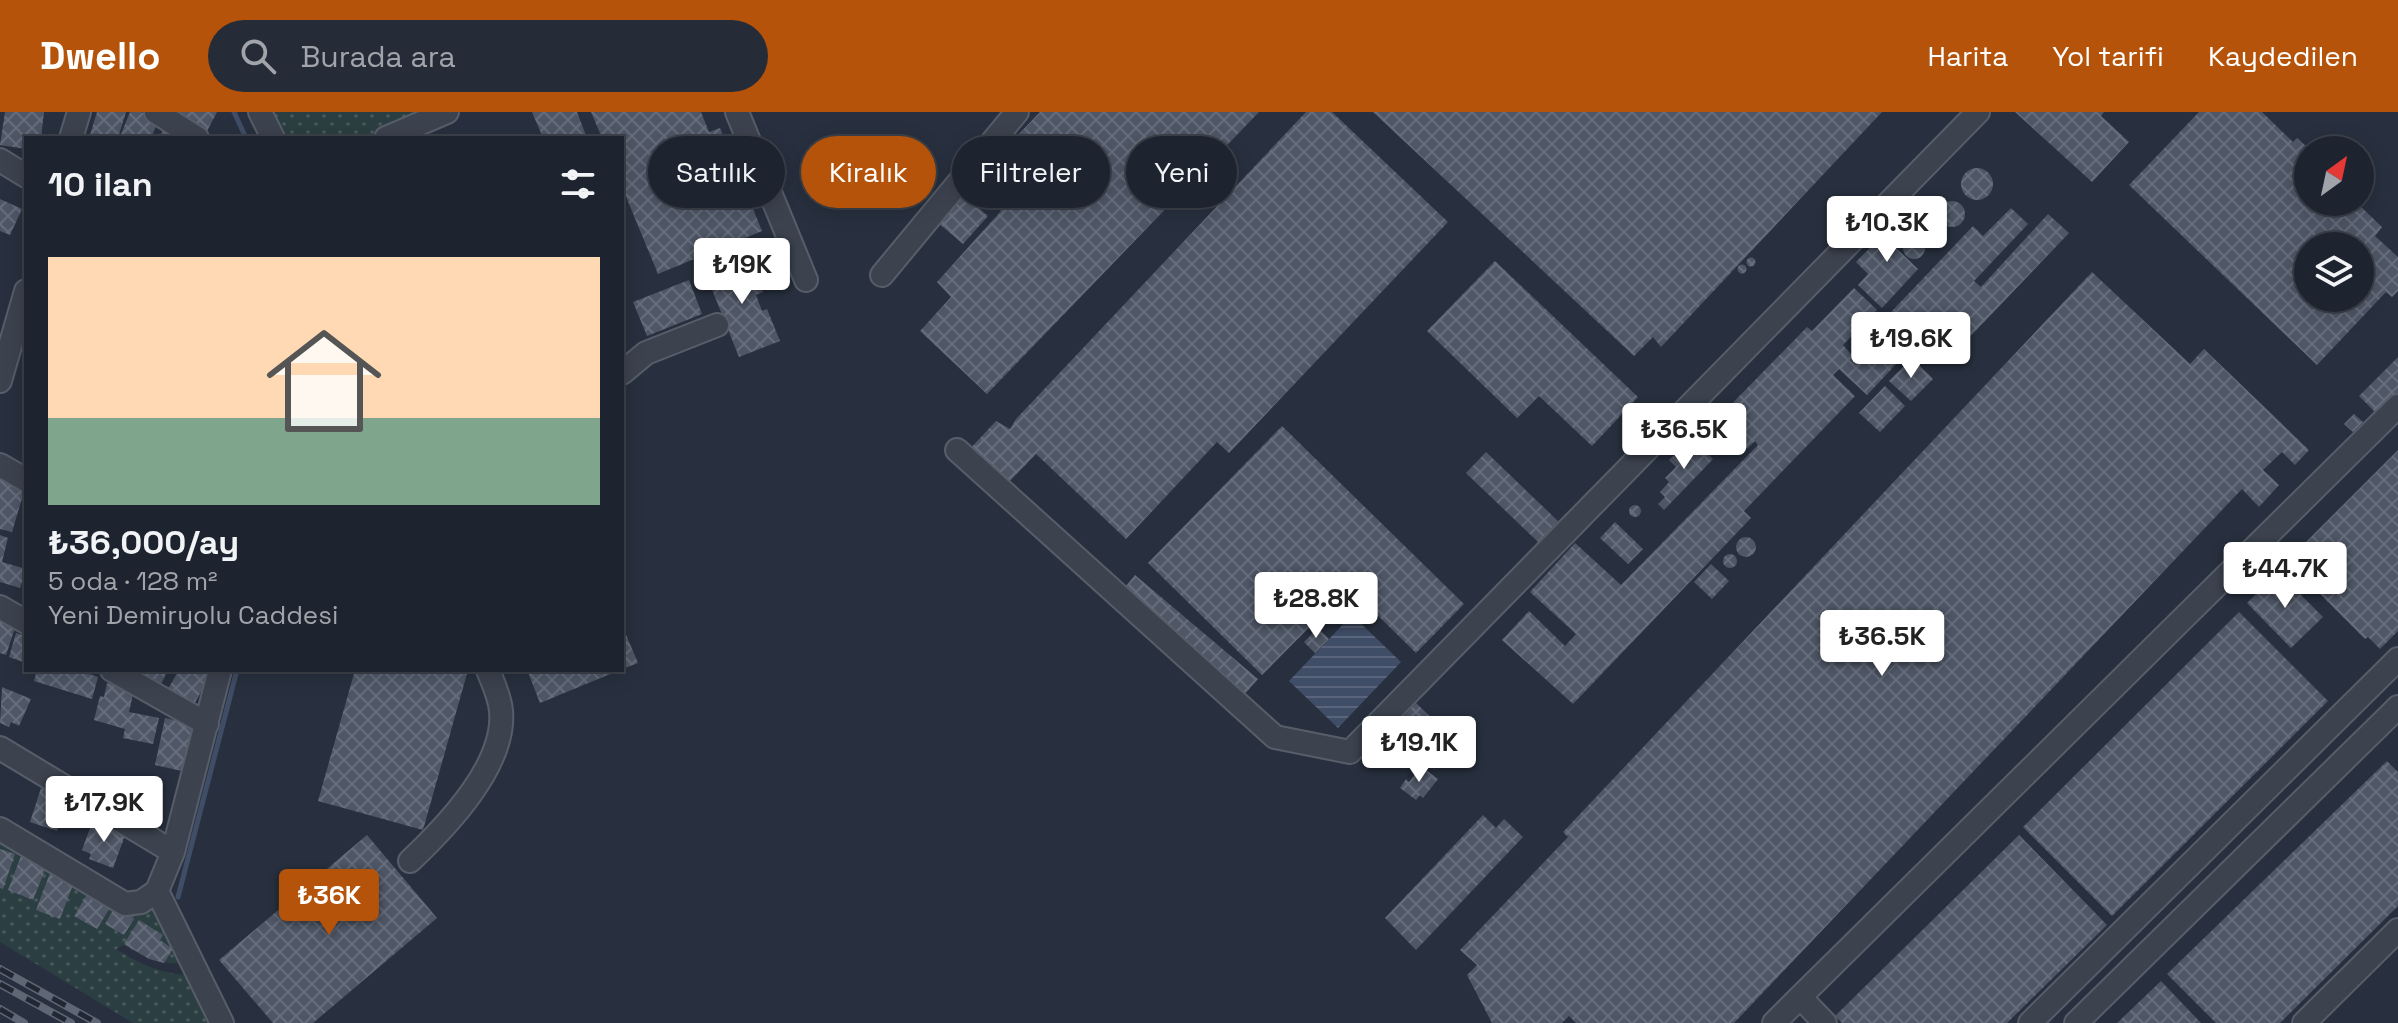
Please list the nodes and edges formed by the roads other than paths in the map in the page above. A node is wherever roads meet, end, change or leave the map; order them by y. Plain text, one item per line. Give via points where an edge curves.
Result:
1 (79, 112) edge
2 (156, 112) edge
3 (260, 112) edge
4 (447, 112) edge
5 (737, 112) edge
6 (1017, 112) edge
7 (1978, 112) edge
8 (72, 136) edge
9 (194, 136) edge
10 (272, 136) edge
11 (391, 136) edge
12 (0, 160) edge
13 (24, 175) edge
14 (882, 275) dead end
15 (806, 280) dead end
16 (24, 296) edge
17 (15, 316) edge
18 (717, 325) dead end
19 (624, 371) edge
20 (0, 381) edge
21 (2398, 406) edge
22 (957, 450) dead end
23 (0, 465) edge
24 (24, 479) edge
25 (0, 607) edge
26 (24, 621) edge
27 (2398, 659) edge
28 (116, 672) edge
29 (220, 672) edge
30 (489, 672) edge
31 (2398, 707) edge
32 (207, 724) junction
33 (0, 748) edge
34 (0, 829) edge
35 (173, 852) junction
36 (410, 861) dead end
37 (157, 891) junction
38 (2398, 930) edge
39 (1800, 997) junction
40 (222, 1023) edge
41 (1774, 1023) edge
42 (1825, 1023) edge
43 (2030, 1023) edge
44 (2076, 1023) edge
45 (2304, 1023) edge

1 - 8 street
2 - 9 street
3 - 10 street
4 - 11 street
5 - 15 street
6 - 14 street
7 - 22 street via 1350,752 1275,737
12 - 13 street
16 - 17 street
17 - 20 street
18 - 19 street via 646,353
21 - 39 street
23 - 24 street
25 - 26 street
27 - 43 street
28 - 32 street
29 - 32 street
30 - 36 street via 501,711 496,749 452,817
31 - 44 street
32 - 35 street
33 - 35 street
34 - 37 street via 125,904 141,902
35 - 37 street
37 - 40 street
38 - 45 street
39 - 41 street
39 - 42 street

